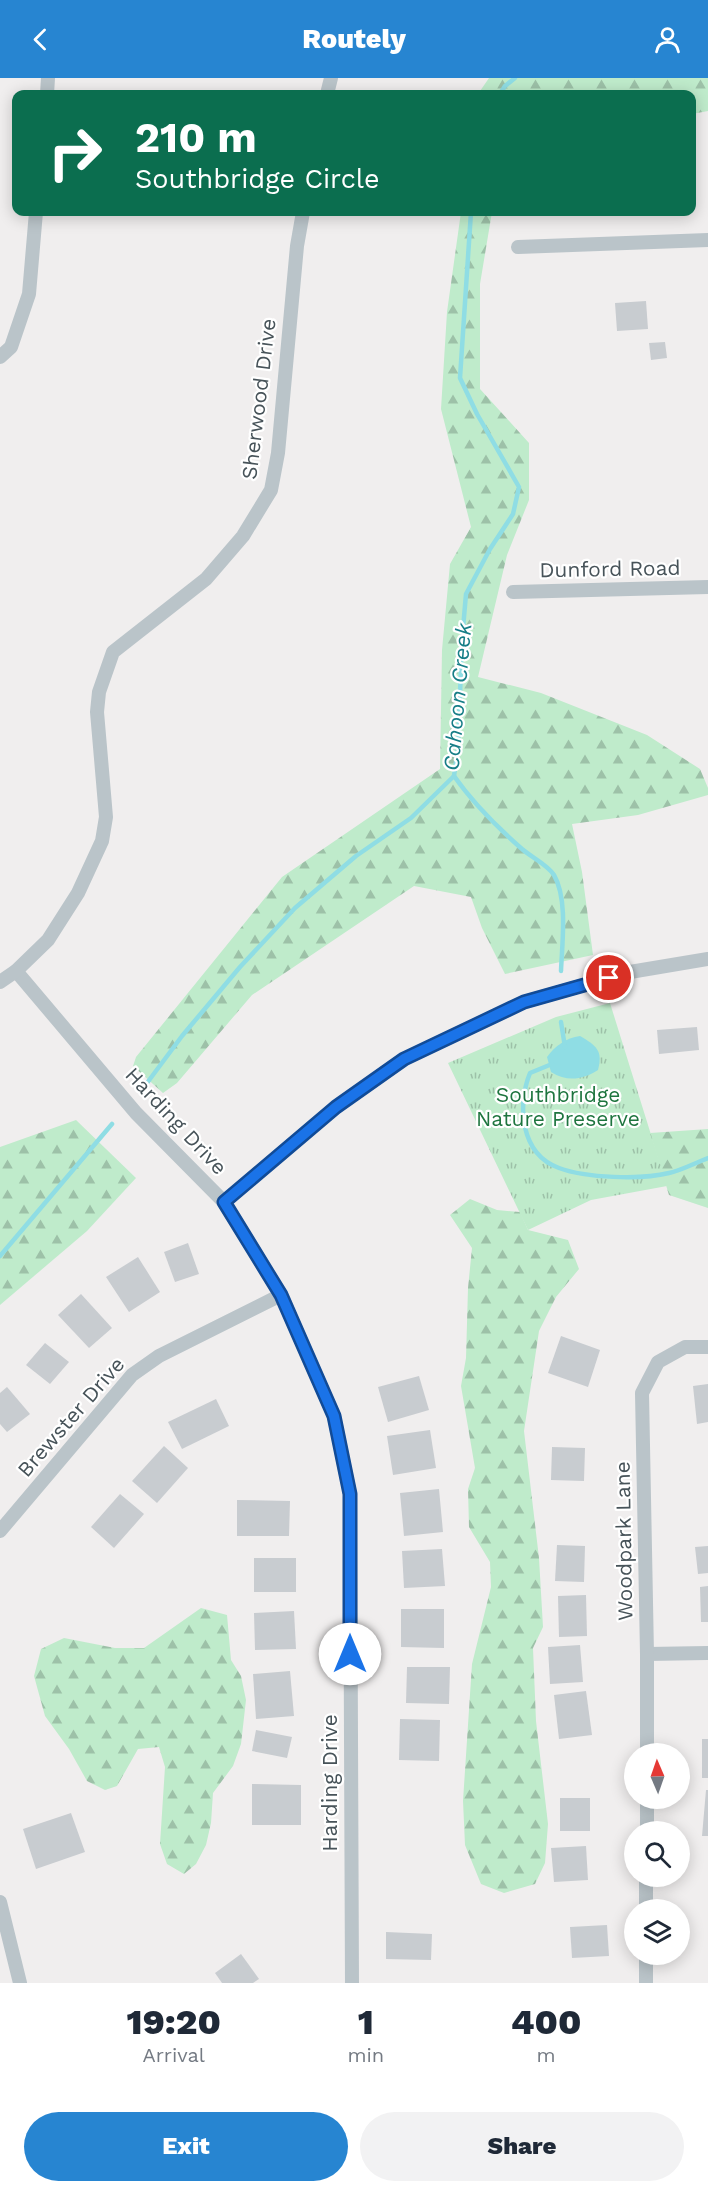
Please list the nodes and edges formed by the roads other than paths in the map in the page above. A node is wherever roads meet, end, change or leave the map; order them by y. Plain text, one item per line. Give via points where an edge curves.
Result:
1 (36, 216) edge
2 (302, 216) edge
3 (708, 240) edge
4 (519, 247) dead end
5 (0, 357) edge
6 (708, 587) edge
7 (513, 592) dead end
8 (708, 959) edge
9 (16, 971) junction
10 (0, 982) edge
11 (224, 1202) junction
12 (281, 1295) junction
13 (708, 1347) edge
14 (0, 1531) edge
15 (708, 1653) edge
16 (648, 1654) junction
17 (647, 1743) edge
18 (0, 1902) edge
19 (646, 1965) edge
20 (20, 1983) edge
21 (352, 1983) edge
22 (646, 1983) edge

1 - 5 street via 29,294 11,347
2 - 9 street, Sherwood Drive via 271,490 243,536 206,579 113,652 99,692 97,712 106,817 102,841 78,893 48,940
3 - 4 street
6 - 7 street, Dunford Road
8 - 11 street via 630,972 524,1002 404,1059 336,1107
9 - 10 street, Sherwood Drive
9 - 11 street, Harding Drive via 136,1113
11 - 12 street, Harding Drive
12 - 14 street, Brewster Drive via 159,1356 132,1375
12 - 21 street, Harding Drive via 334,1416 350,1494
13 - 16 street, Woodpark Lane via 685,1347 658,1362 642,1393
15 - 16 street
16 - 17 street, Woodpark Lane
18 - 20 street
19 - 22 street

